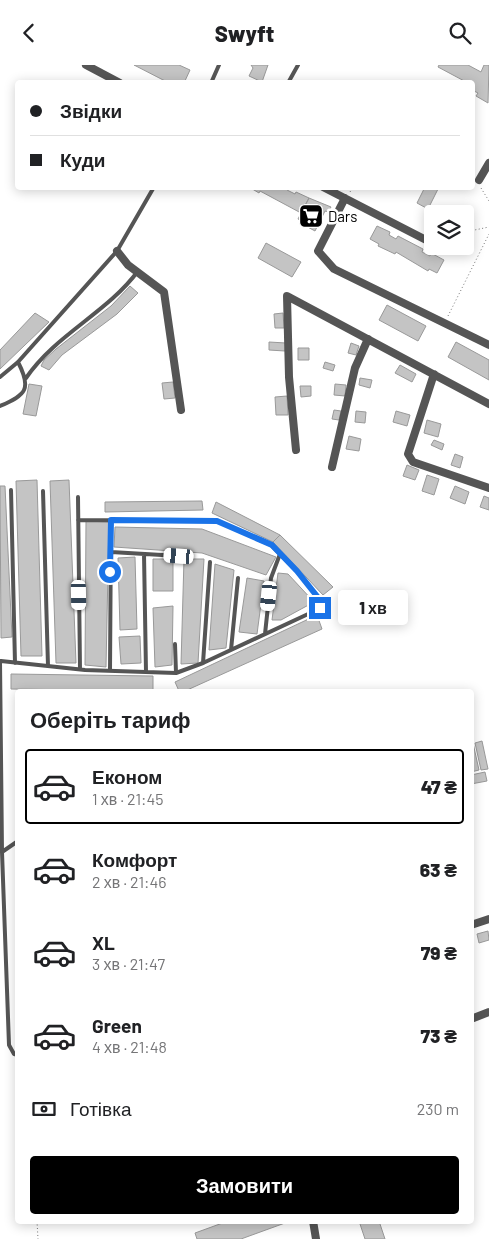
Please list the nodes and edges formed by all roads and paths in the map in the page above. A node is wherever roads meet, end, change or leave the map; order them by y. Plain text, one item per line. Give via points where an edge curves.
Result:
1 (86, 65) edge
2 (219, 65) edge
3 (298, 65) edge
4 (114, 80) edge
5 (212, 80) edge
6 (290, 80) edge
7 (489, 163) edge
8 (480, 180) joint
9 (152, 190) edge
10 (330, 190) edge
11 (345, 198) junction
12 (489, 201) edge
13 (489, 227) edge
14 (474, 230) edge
15 (489, 234) edge
16 (424, 239) edge
17 (118, 251) junction
18 (138, 271) junction
19 (445, 322) junction
20 (368, 339) junction
21 (489, 345) edge
22 (18, 362) junction
23 (434, 374) junction
24 (0, 377) edge
25 (26, 378) junction
26 (489, 404) edge
27 (0, 406) edge
28 (181, 410) dead end
29 (296, 450) dead end
30 (332, 467) dead end
31 (489, 488) edge
32 (10, 490) dead end
33 (43, 491) dead end
34 (78, 497) dead end
35 (78, 520) junction
36 (111, 520) junction
37 (111, 552) junction
38 (144, 554) junction
39 (280, 554) junction
40 (179, 556) dead end
41 (210, 562) dead end
42 (238, 578) dead end
43 (265, 634) junction
44 (175, 644) dead end
45 (231, 650) junction
46 (0, 661) edge
47 (15, 663) junction
48 (203, 663) junction
49 (48, 666) junction
50 (80, 669) junction
51 (110, 671) junction
52 (146, 673) junction
53 (176, 673) junction
54 (15, 843) edge
55 (2, 852) junction
56 (489, 919) edge
57 (474, 924) edge
58 (489, 1012) edge
59 (474, 1018) edge
60 (15, 1054) edge
61 (37, 1224) edge
62 (314, 1224) edge
63 (38, 1239) edge
64 (316, 1239) edge

1 - 4 street
2 - 5 lane
3 - 6 lane
7 - 8 street
8 - 12 path
9 - 17 lane
10 - 11 street
11 - 16 street
11 - 19 street via 318,251 334,269
13 - 14 path
15 - 19 path
17 - 18 street via 128,265
17 - 22 lane
18 - 25 lane via 119,293 50,349
18 - 28 street via 164,292
19 - 21 street
20 - 23 street
20 - 29 street via 287,296 289,377
20 - 30 street via 355,368
22 - 24 lane
22 - 25 lane
23 - 26 street
23 - 31 street via 408,454 413,462
25 - 27 lane via 24,390
32 - 47 lane
33 - 49 lane
34 - 35 lane
35 - 36 lane
35 - 50 lane
36 - 37 lane
36 - 39 lane via 217,521 272,545
37 - 38 lane
37 - 51 lane
38 - 40 lane
38 - 52 lane
39 - 43 lane via 271,578
39 - 43 lane via 320,600 320,608
41 - 48 lane
42 - 45 lane
43 - 45 lane
44 - 53 lane
45 - 48 lane
46 - 47 lane
46 - 55 lane
47 - 49 lane
48 - 53 lane
49 - 50 lane
50 - 51 lane
51 - 52 lane
52 - 53 lane
54 - 55 lane
55 - 60 lane via 9,1045
56 - 57 street
58 - 59 street
61 - 63 path
62 - 64 street

